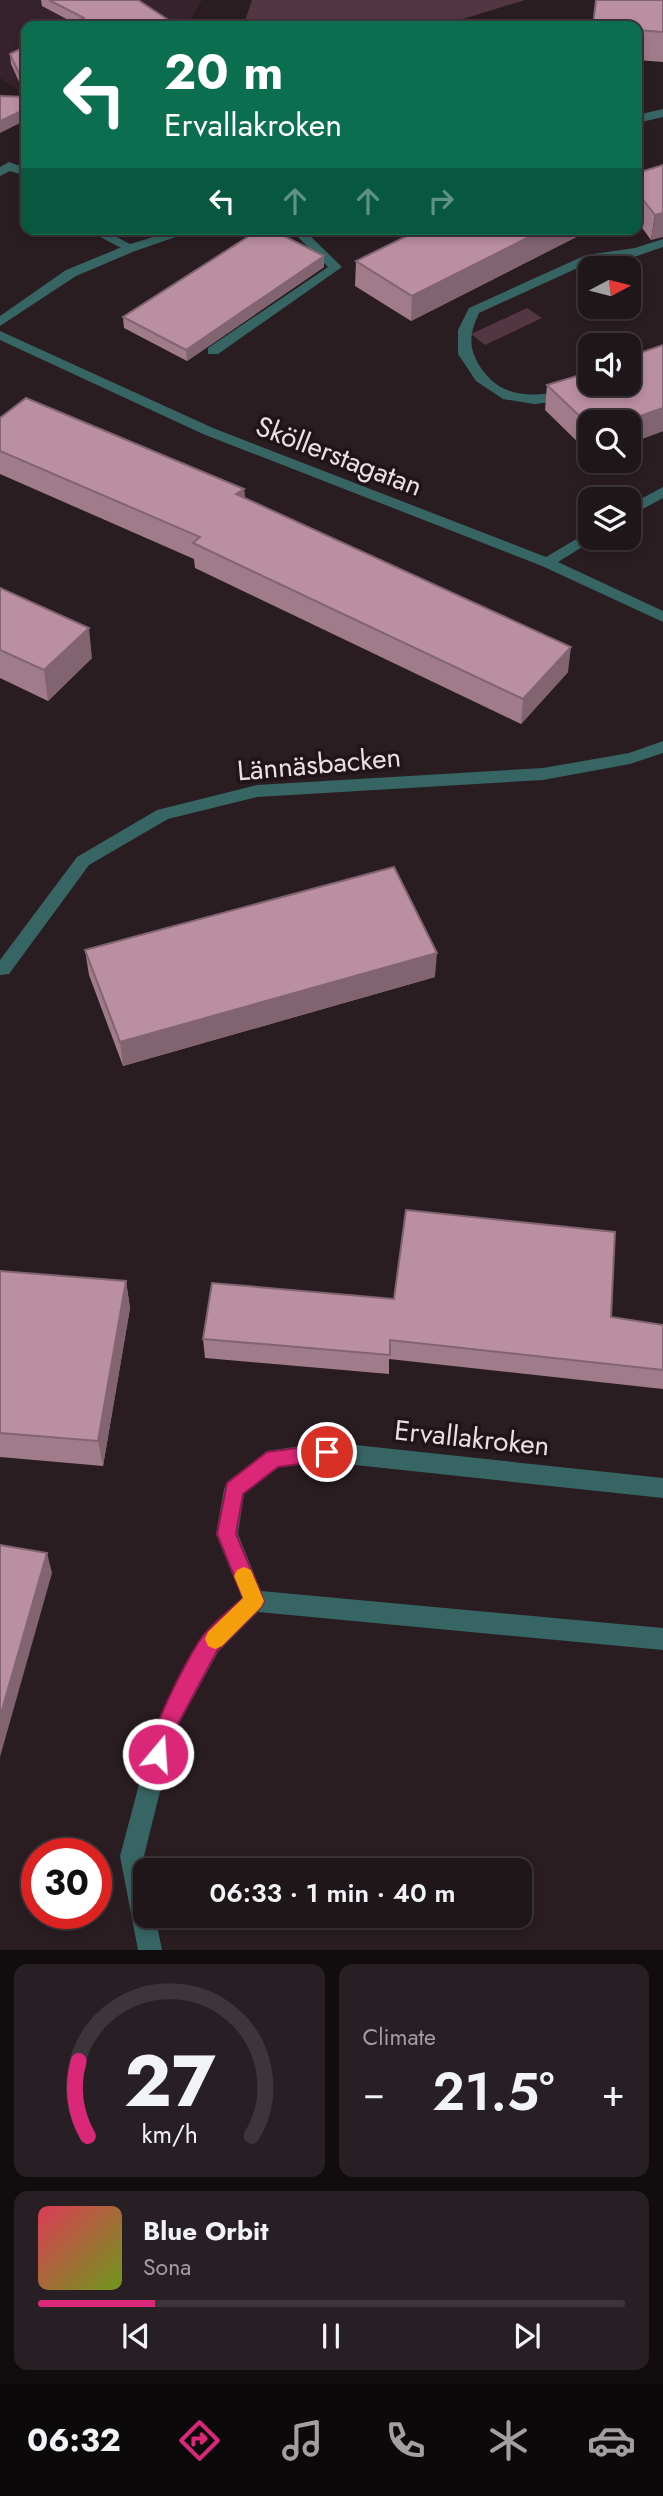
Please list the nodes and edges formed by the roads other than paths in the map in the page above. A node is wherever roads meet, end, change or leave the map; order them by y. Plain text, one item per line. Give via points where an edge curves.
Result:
1 (663, 113) edge
2 (642, 118) edge
3 (21, 170) edge
4 (0, 172) edge
5 (104, 235) edge
6 (174, 235) edge
7 (302, 235) edge
8 (663, 243) edge
9 (131, 248) junction
10 (0, 321) edge
11 (0, 335) edge
12 (213, 351) dead end
13 (578, 392) edge
14 (663, 492) edge
15 (641, 505) edge
16 (578, 544) edge
17 (547, 563) junction
18 (663, 617) edge
19 (663, 747) edge
20 (2, 969) dead end
21 (663, 1488) edge
22 (254, 1601) junction
23 (663, 1639) edge
24 (150, 1950) edge

1 - 2 street
3 - 4 street via 9,166
5 - 9 street
6 - 9 street
7 - 12 street via 336,267
8 - 13 street via 637,252 590,257 474,311 465,330 465,354 481,378 508,396 534,400
9 - 10 street via 71,273
11 - 17 street, Sköllerstagatan via 208,431
14 - 15 street
16 - 17 street
17 - 18 street, Sköllerstagatan
19 - 20 street, Lännäsbacken via 543,774 257,791 163,814 83,861
21 - 22 street, Ervallakroken via 327,1452 274,1458 234,1489 227,1534
22 - 23 street
22 - 24 street via 210,1644 165,1728 132,1856

